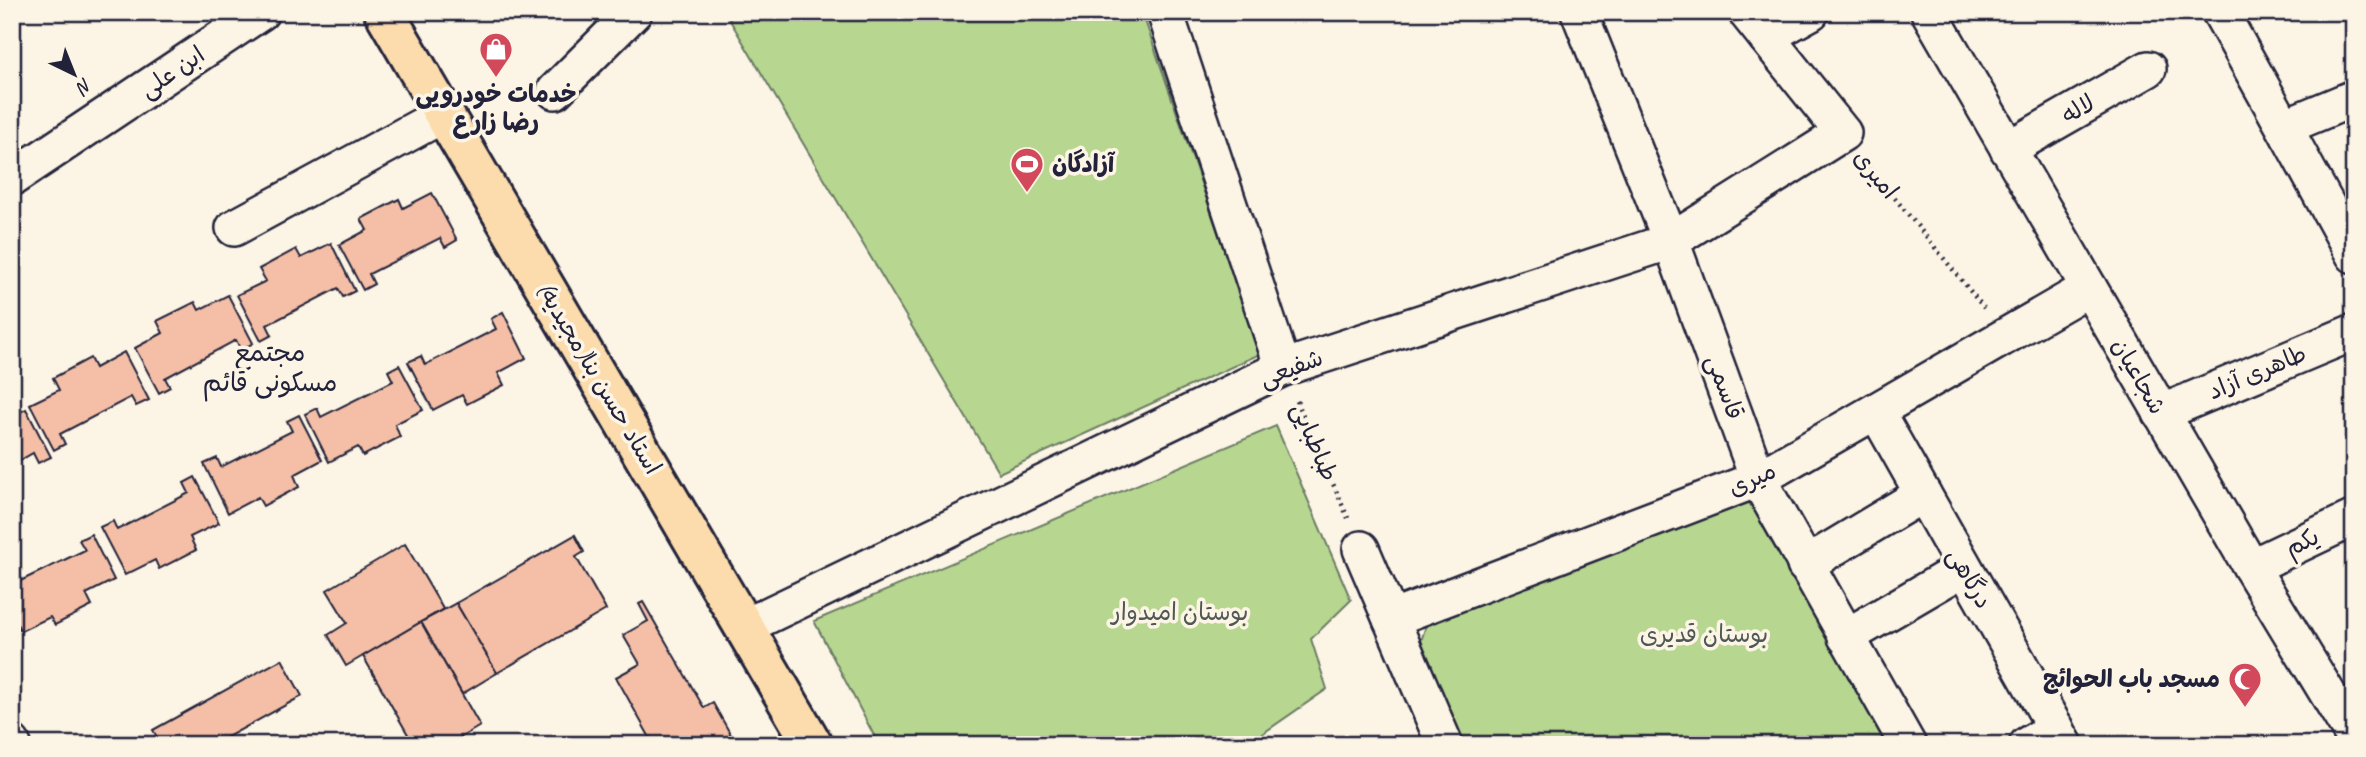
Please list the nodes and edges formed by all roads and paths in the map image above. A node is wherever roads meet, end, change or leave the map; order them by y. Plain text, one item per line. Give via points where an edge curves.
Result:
1 (261, 12) edge
2 (384, 12) edge
3 (634, 12) edge
4 (1165, 12) edge
5 (1579, 12) edge
6 (1811, 12) edge
7 (1929, 12) edge
8 (2220, 12) edge
9 (1756, 25) edge
10 (2148, 69) dead end
11 (555, 91) dead end
12 (2354, 98) edge
13 (444, 114) junction
14 (1843, 133) junction
15 (2289, 136) junction
16 (2008, 149) junction
17 (12, 178) edge
18 (234, 228) dead end
19 (1671, 241) junction
20 (2354, 255) edge
21 (2089, 288) junction
22 (2354, 332) edge
23 (2006, 336) junction
24 (1283, 368) junction
25 (1876, 411) junction
26 (2161, 413) junction
27 (1758, 479) junction
28 (1923, 494) junction
29 (2354, 518) edge
30 (1361, 549) joint
31 (1805, 565) junction
32 (2250, 567) junction
33 (1964, 568) junction
34 (1391, 619) junction
35 (746, 626) junction
36 (1846, 638) junction
37 (2354, 737) edge
38 (2049, 739) edge
39 (813, 745) edge
40 (1444, 745) edge
41 (1908, 745) edge

1 - 17 street, ابن علی
2 - 13 main road, استاد حسن بنا(مجیدیه)
3 - 11 street
4 - 24 street
5 - 19 street, قاسمی
6 - 9 street
7 - 16 street, شجاعیان
8 - 15 street
9 - 14 street, امیری
10 - 16 street, لاله
12 - 15 street via 2296,122
13 - 18 street
13 - 35 main road, استاد حسن بنا(مجیدیه)
14 - 19 street, شفیعی
14 - 23 path, امیری
15 - 20 street
16 - 21 street, شجاعیان
19 - 24 street, شفیعی
19 - 27 street, قاسمی
21 - 23 street, میری
21 - 26 street, شجاعیان
22 - 26 street, طاهری آزاد
23 - 25 street, میری
24 - 30 path, طباطبایی
24 - 35 street, شفیعی
25 - 27 street, میری
25 - 28 street, درگاهی
26 - 32 street, شجاعیان
27 - 31 street, قاسمی
27 - 34 street, میری
28 - 31 street
28 - 33 street, درگاهی
29 - 32 street, یکم
30 - 34 street
31 - 36 street, قاسمی
32 - 37 street, شجاعیان
33 - 36 street
33 - 38 street, درگاهی
34 - 40 street
35 - 39 main road, استاد حسن بنا(مجیدیه)
36 - 41 street, قاسمی

